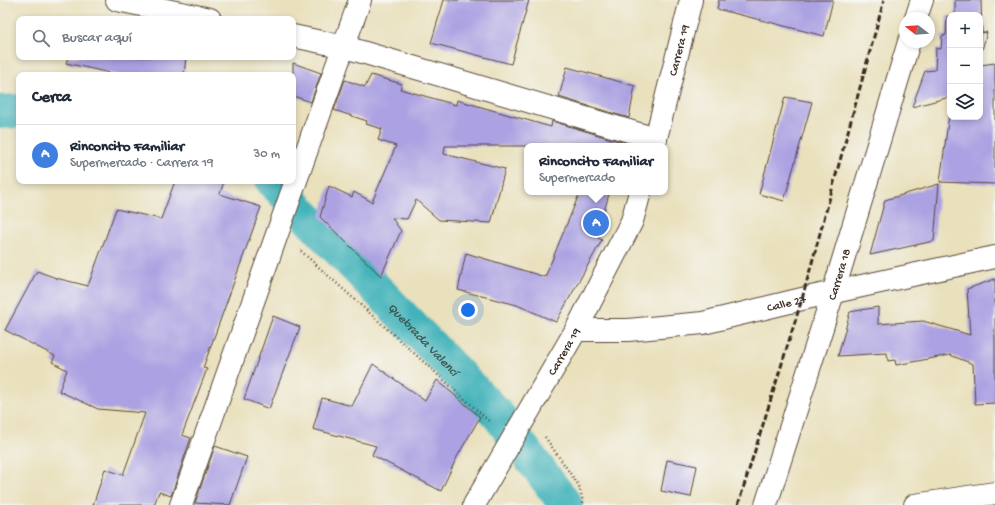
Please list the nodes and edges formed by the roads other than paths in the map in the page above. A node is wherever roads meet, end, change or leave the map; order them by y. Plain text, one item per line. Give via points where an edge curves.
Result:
1 (117, 0) edge
2 (360, 0) edge
3 (691, 0) edge
4 (922, 0) edge
5 (918, 12) edge
6 (195, 16) edge
7 (296, 37) edge
8 (344, 46) junction
9 (907, 48) edge
10 (655, 143) edge
11 (296, 182) edge
12 (295, 184) edge
13 (639, 195) edge
14 (995, 257) edge
15 (833, 293) junction
16 (576, 330) junction
17 (995, 493) edge
18 (181, 505) edge
19 (474, 505) edge
20 (766, 505) edge
21 (915, 505) edge

1 - 6 street
2 - 8 street
3 - 10 street, Carrera 19
4 - 5 street
7 - 8 street
8 - 10 street
8 - 11 street
9 - 15 street, Carrera 18
12 - 18 street
13 - 16 street, Carrera 19 via 632,222
14 - 15 street, Calle 27
15 - 16 street, Calle 27 via 703,323 628,330
15 - 20 street, Carrera 18
16 - 19 street, Carrera 19
17 - 21 street

